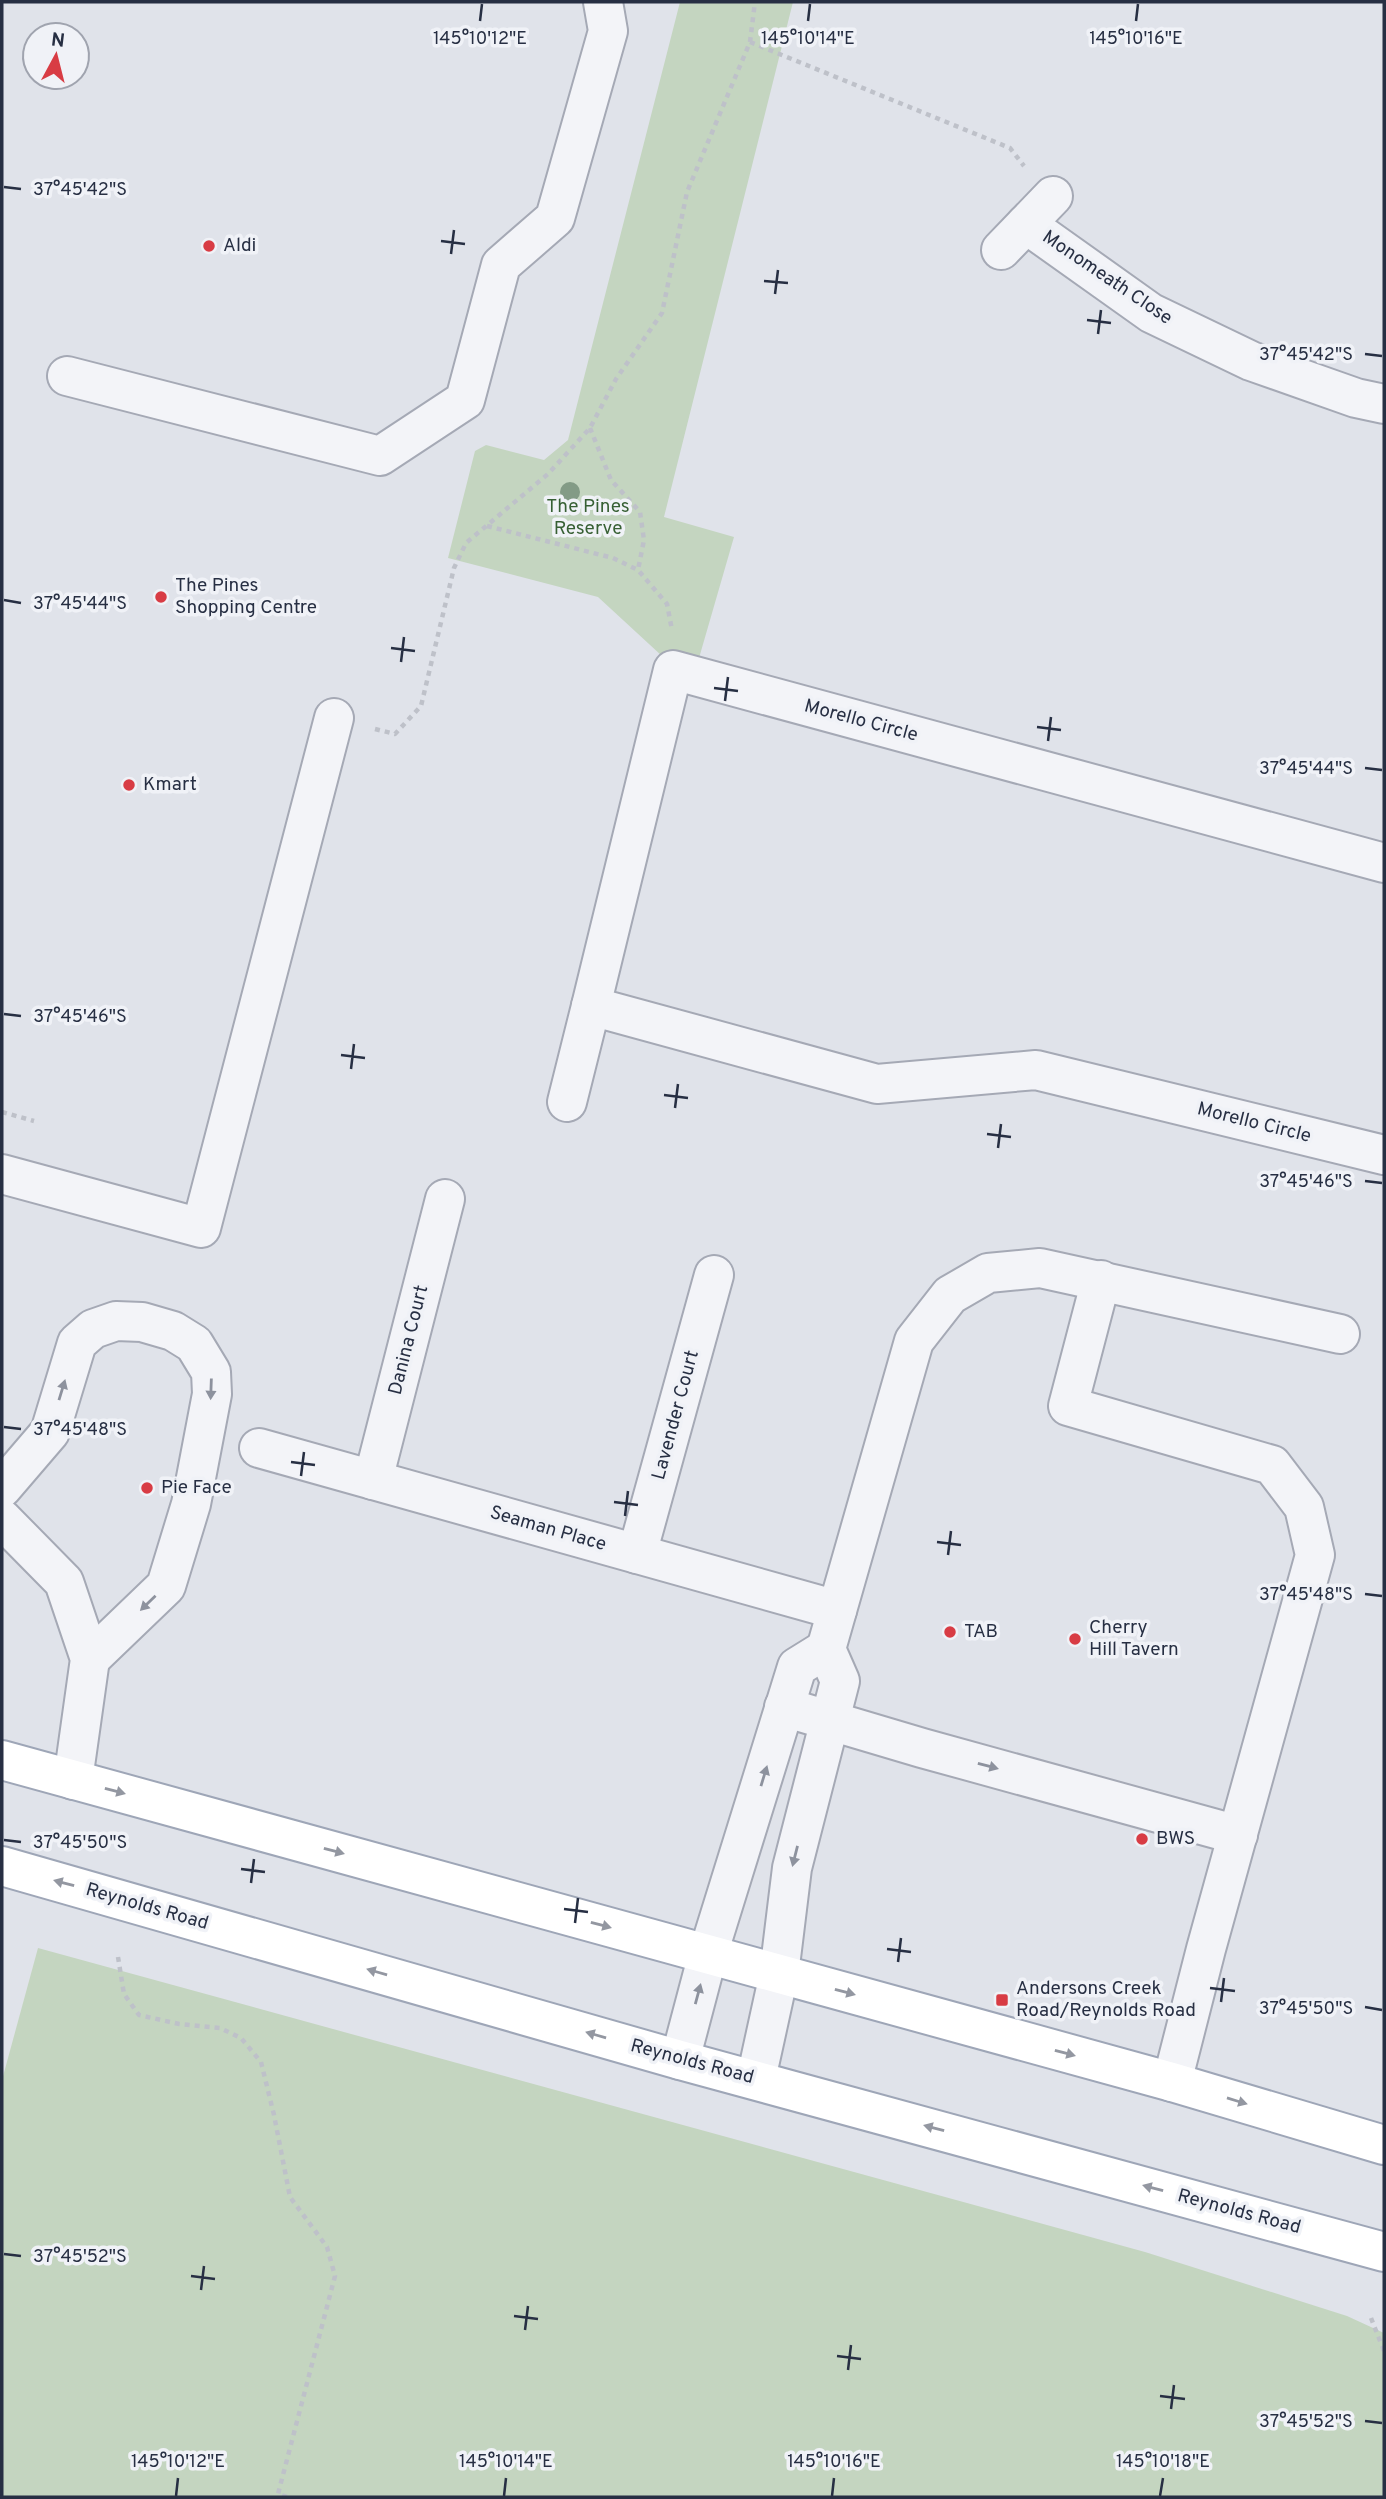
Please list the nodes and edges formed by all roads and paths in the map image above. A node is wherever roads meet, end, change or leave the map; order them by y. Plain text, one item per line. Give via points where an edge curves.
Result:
1 (603, 2) edge
2 (755, 2) edge
3 (750, 42) junction
4 (1033, 217) joint
5 (67, 376) dead end
6 (1384, 404) edge
7 (590, 428) junction
8 (486, 526) junction
9 (638, 570) junction
10 (673, 670) junction
11 (334, 718) joint
12 (1384, 863) edge
13 (590, 1006) junction
14 (567, 1102) dead end
15 (2, 1112) edge
16 (34, 1121) dead end
17 (1384, 1155) edge
18 (2, 1174) edge
19 (445, 1199) dead end
20 (714, 1275) dead end
21 (1101, 1280) junction
22 (1340, 1334) dead end
23 (259, 1448) dead end
24 (373, 1480) junction
25 (2, 1488) edge
26 (2, 1518) edge
27 (637, 1554) junction
28 (837, 1610) junction
29 (826, 1649) junction
30 (90, 1659) junction
31 (784, 1707) junction
32 (830, 1721) junction
33 (2, 1760) edge
34 (73, 1780) junction
35 (1238, 1835) junction
36 (2, 1866) edge
37 (708, 1954) junction
38 (118, 1957) dead end
39 (779, 1974) junction
40 (680, 2060) junction
41 (756, 2079) junction
42 (1172, 2082) junction
43 (1384, 2145) edge
44 (1384, 2252) edge
45 (1371, 2318) dead end
46 (1384, 2351) edge
47 (287, 2497) edge

1 - 5 street via 608,31 555,218 501,265 465,400 380,456
2 - 3 path
3 - 4 path via 1010,148
3 - 7 path via 687,192 662,313 616,379
4 - 6 street, Monomeath Close via 1151,313 1251,361
7 - 8 path via 548,474
7 - 9 path via 611,480 640,512 644,540
8 - 9 path via 613,558
8 - 11 path via 466,543 454,568 421,706 395,734
9 - 10 path via 667,604
10 - 12 street, Morello Circle
10 - 13 street
11 - 18 street via 201,1228
13 - 14 street
13 - 17 street, Morello Circle via 877,1084 1036,1070
15 - 16 path
19 - 24 street, Danina Court
20 - 27 street, Lavender Court
21 - 22 street
21 - 28 street via 1040,1268 1014,1270 988,1273 950,1295 914,1341
21 - 35 street via 1068,1406 1272,1465 1304,1507 1314,1555
23 - 24 street, Seaman Place
24 - 27 street, Seaman Place
25 -> 30 street via 50,1432 77,1343 93,1329 116,1321 142,1322 173,1331 194,1344 211,1372 212,1394 191,1504 166,1586
26 - 30 street via 65,1582
27 - 28 street, Seaman Place
28 - 29 street
29 - 31 street via 797,1667
29 - 32 street via 840,1681
30 - 34 street
31 - 32 street
37 -> 31 street
32 -> 35 street
32 -> 39 street via 792,1868
33 - 34 main road
34 -> 37 main road
35 - 42 street
40 -> 36 main road, Reynolds Road
37 - 39 main road
40 -> 37 street
38 - 47 path via 124,1994 139,2015 220,2028 241,2038 261,2062 290,2197 327,2247 335,2276 278,2494
39 - 41 street
39 -> 42 main road
40 - 41 main road, Reynolds Road
44 -> 41 main road, Reynolds Road
42 -> 43 main road
45 - 46 path

